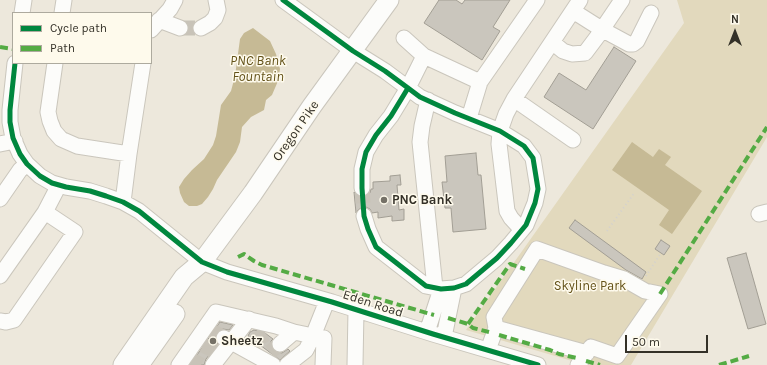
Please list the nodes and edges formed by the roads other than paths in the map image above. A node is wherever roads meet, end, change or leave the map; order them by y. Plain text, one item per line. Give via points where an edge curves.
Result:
1 (24, 0) edge
2 (64, 0) edge
3 (175, 0) edge
4 (216, 0) edge
5 (283, 0) edge
6 (389, 0) edge
7 (537, 0) edge
8 (622, 0) edge
9 (577, 5) edge
10 (22, 12) edge
11 (62, 12) edge
12 (651, 13) dead end
13 (155, 25) edge
14 (180, 28) tunnel mouth
15 (201, 28) tunnel mouth
16 (603, 30) junction
17 (404, 38) dead end
18 (552, 42) junction
19 (353, 51) junction
20 (424, 56) junction
21 (15, 64) edge
22 (55, 64) edge
23 (143, 64) edge
24 (480, 82) junction
25 (408, 88) junction
26 (514, 99) junction
27 (428, 100) junction
28 (469, 118) junction
29 (500, 131) junction
30 (573, 140) dead end
31 (15, 141) junction
32 (0, 144) edge
33 (129, 154) junction
34 (27, 164) junction
35 (59, 185) junction
36 (362, 188) tunnel mouth
37 (1, 197) edge
38 (123, 202) junction
39 (45, 212) junction
40 (364, 216) tunnel mouth
41 (522, 230) junction
42 (202, 262) junction
43 (0, 276) edge
44 (443, 288) junction
45 (327, 301) junction
46 (356, 310) junction
47 (249, 319) junction
48 (0, 322) edge
49 (495, 322) junction
50 (294, 332) junction
51 (427, 332) junction
52 (218, 334) junction
53 (313, 336) junction
54 (261, 337) junction
55 (444, 337) junction
56 (488, 350) junction
57 (210, 351) edge
58 (271, 355) edge
59 (585, 355) edge
60 (186, 360) edge
61 (123, 365) edge
62 (139, 365) edge
63 (287, 365) edge
64 (323, 365) edge
65 (355, 365) edge
66 (538, 365) edge

1 - 10 street
2 - 11 street
3 - 13 street
4 - 15 street via 218,10 215,18
5 - 19 street
6 - 19 main road, Oregon Pike
7 - 24 street
8 - 16 street
9 - 16 street
9 - 18 street
12 - 16 street via 633,44
13 - 14 street
16 - 18 street via 585,53 572,54 563,51
17 - 20 street
18 - 26 street
19 - 25 street
19 - 42 main road, Oregon Pike
20 - 24 street
20 - 25 street
21 - 31 street, Eden Road via 10,122
22 - 33 street via 48,112 54,131 61,139 76,146
23 - 33 street
24 - 28 street
25 - 27 street
25 - 36 street via 366,152 362,169
26 - 29 street
26 - 30 street
27 - 28 street
27 - 44 street via 420,142
28 - 29 street
29 - 41 street via 507,211
29 - 41 street via 524,146 533,158 538,189 536,203
31 - 32 street
31 - 34 street, Eden Road
33 - 38 street
34 - 35 street, Eden Road via 40,176
34 - 37 street
35 - 38 street, Eden Road via 90,191
35 - 39 street
38 - 42 street, Eden Road via 139,211
39 - 43 street
39 - 48 street via 75,232 14,320
40 - 44 street via 376,247 426,286
41 - 44 street via 496,258 466,284
42 - 45 street, Eden Road via 242,277
42 - 61 main road, Oregon Pike via 184,277
42 - 62 main road, Oregon Pike via 197,282
44 - 51 street
44 - 55 street
45 - 46 street, Eden Road
45 - 53 street
46 - 51 street, Eden Road
46 - 65 street
47 - 52 street
47 - 52 street via 216,312
47 - 54 street
49 - 56 street
49 - 59 street
49 - 59 street via 537,249 624,279 645,291 660,294 617,356
50 - 53 street
50 - 54 street
50 - 58 street
51 - 55 street, Eden Road
52 - 54 street
52 - 57 street
52 - 57 street
53 - 63 street via 306,350
53 - 64 street via 324,338
54 - 58 street
55 - 56 street, Eden Road
56 - 66 street, Eden Road
57 - 60 street

